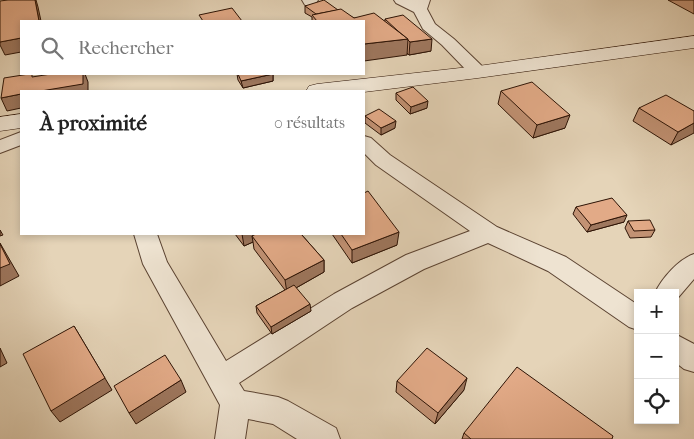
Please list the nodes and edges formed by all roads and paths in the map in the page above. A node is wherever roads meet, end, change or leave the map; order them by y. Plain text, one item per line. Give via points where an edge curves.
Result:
1 (401, 0) edge
2 (422, 5) edge
3 (691, 44) edge
4 (478, 72) junction
5 (332, 90) edge
6 (20, 121) edge
7 (0, 124) edge
8 (20, 138) edge
9 (365, 143) edge
10 (0, 147) edge
11 (489, 233) junction
12 (146, 235) edge
13 (694, 263) edge
14 (671, 289) edge
15 (634, 317) edge
16 (679, 349) edge
17 (694, 360) edge
18 (228, 391) junction
19 (230, 439) edge
20 (325, 439) edge

1 - 2 street
2 - 4 street via 428,26
3 - 4 main road
4 - 5 main road
6 - 7 main road
8 - 10 street
9 - 11 street via 383,160
11 - 15 street via 557,264
11 - 18 street via 416,262 351,297
12 - 18 street via 154,264
13 - 14 street
16 - 17 street
18 - 19 street
18 - 20 street via 278,411

